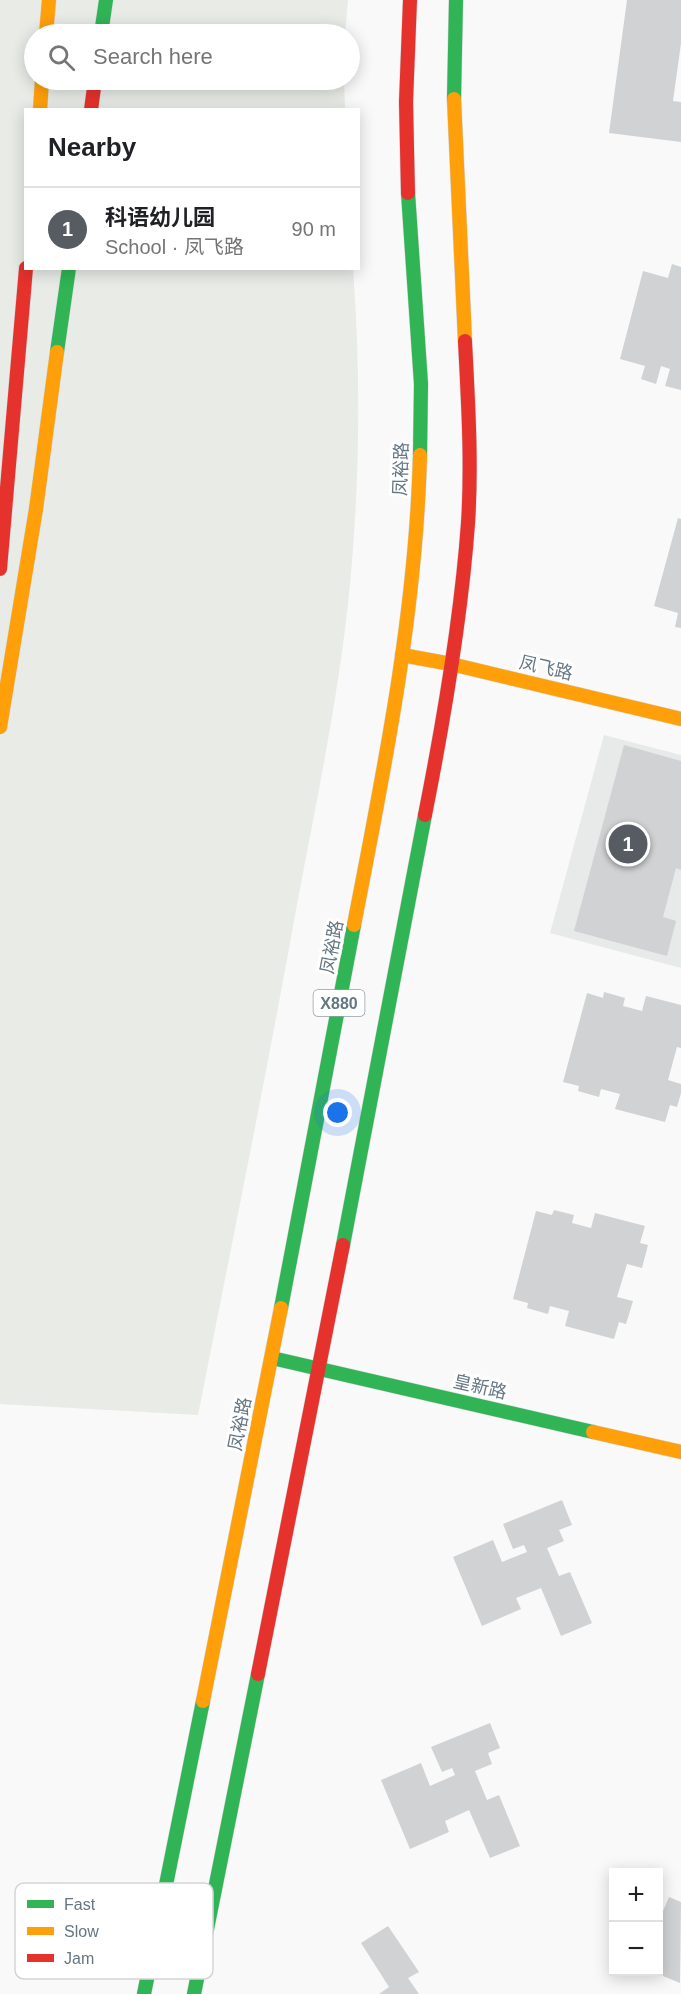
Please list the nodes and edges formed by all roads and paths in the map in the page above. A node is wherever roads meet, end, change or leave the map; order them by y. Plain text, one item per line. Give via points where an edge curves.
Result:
1 (49, 0) edge
2 (106, 0) edge
3 (410, 0) edge
4 (456, 0) edge
5 (47, 24) edge
6 (102, 24) edge
7 (41, 90) edge
8 (94, 90) edge
9 (40, 108) edge
10 (91, 108) edge
11 (26, 270) edge
12 (69, 270) edge
13 (0, 569) edge
14 (402, 656) junction
15 (451, 664) junction
16 (681, 719) edge
17 (0, 727) edge
18 (272, 1358) junction
19 (319, 1369) junction
20 (681, 1452) edge
21 (166, 1883) edge
22 (213, 1899) edge
23 (147, 1979) edge
24 (197, 1979) edge
25 (144, 1994) edge
26 (194, 1994) edge

1 - 5 main road
2 - 6 main road
3 - 14 main road, 凤裕路 / X880 via 405,57 407,165 421,419 418,508
4 - 15 main road, X880 via 453,78 469,434 468,521
7 - 9 main road
8 - 10 main road
11 - 13 main road
12 - 17 main road via 36,509
14 - 15 main road, 凤飞路
14 - 18 main road, 凤裕路 / X880
15 - 16 main road, 凤飞路
15 - 19 main road, X880
18 - 19 main road, 皇新路
18 - 21 main road, 凤裕路 / X880
19 - 20 main road, 皇新路
19 - 22 main road, X880
23 - 25 main road, 凤裕路 / X880
24 - 26 main road, X880

